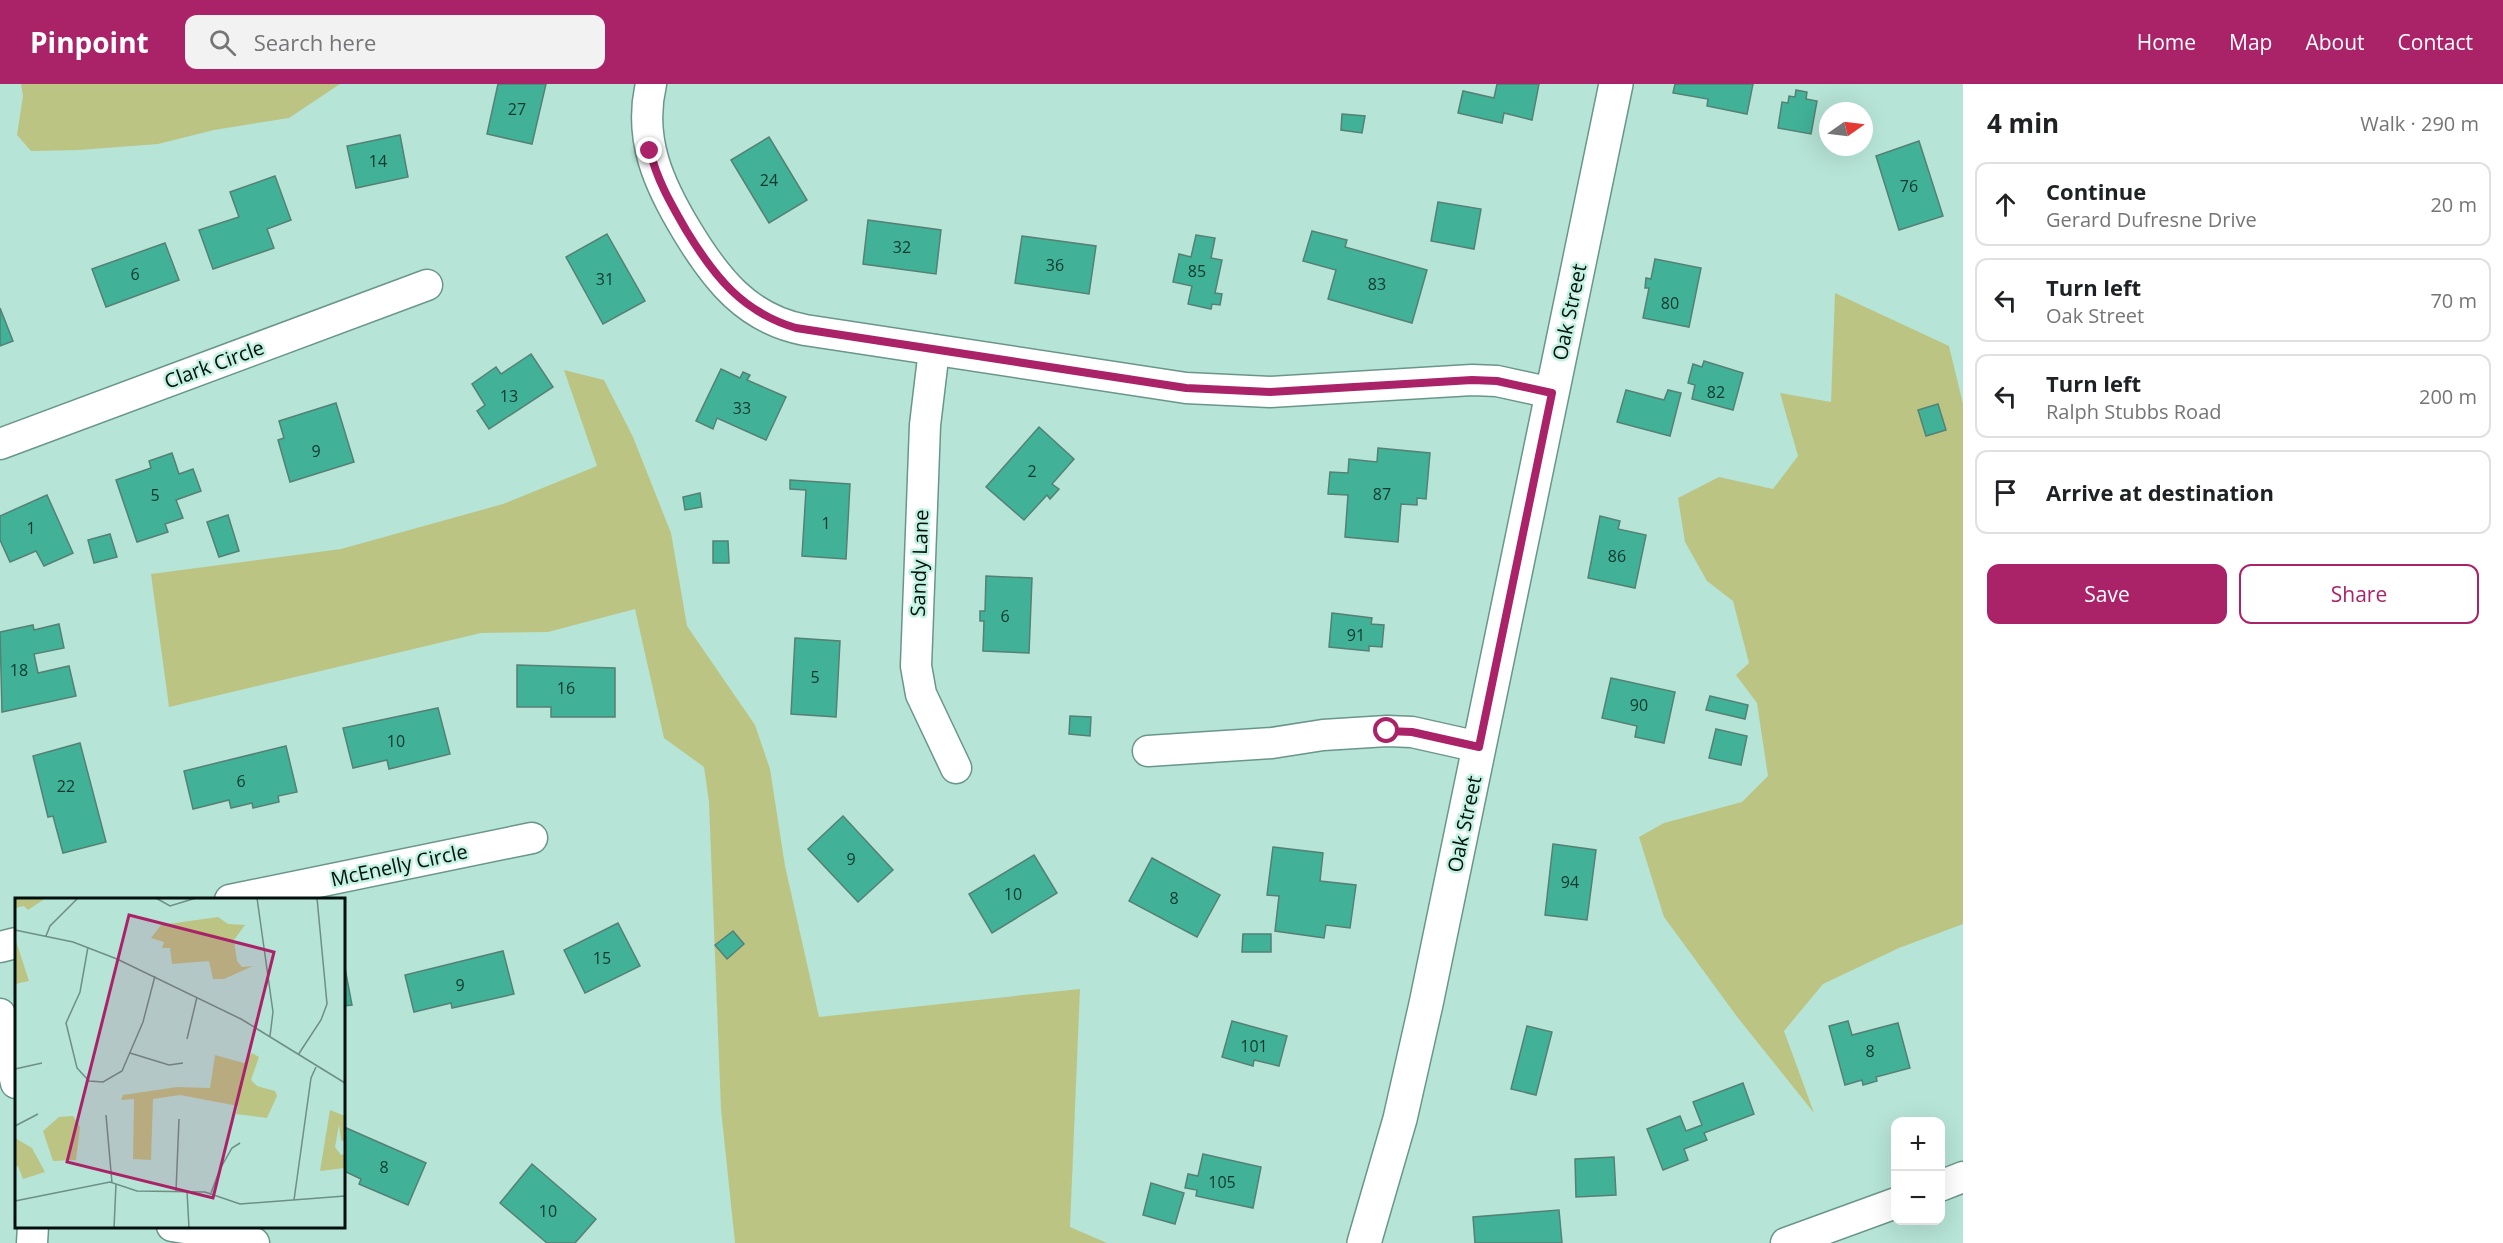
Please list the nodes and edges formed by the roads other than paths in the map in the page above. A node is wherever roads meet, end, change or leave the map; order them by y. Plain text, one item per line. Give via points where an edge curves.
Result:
1 (651, 84) edge
2 (1616, 84) edge
3 (427, 285) dead end
4 (934, 350) junction
5 (1552, 393) junction
6 (0, 444) edge
7 (1479, 747) junction
8 (1148, 751) dead end
9 (956, 768) dead end
10 (532, 838) dead end
11 (240, 898) edge
12 (15, 943) edge
13 (0, 947) edge
14 (2, 1028) edge
15 (15, 1079) edge
16 (1963, 1177) edge
17 (1945, 1184) edge
18 (1891, 1205) edge
19 (33, 1228) edge
20 (180, 1228) edge
21 (32, 1243) edge
22 (254, 1243) edge
23 (1364, 1243) edge
24 (1786, 1243) edge

1 - 4 street via 646,106 648,140 660,183 709,266 728,289 759,313 796,328
2 - 5 street, Oak Street
3 - 6 street, Clark Circle
4 - 5 street via 1186,388 1270,392 1472,380 1497,381
4 - 9 street, Sandy Lane via 925,425 916,666 921,694
5 - 7 street, Oak Street
7 - 8 street via 1412,732 1387,731
7 - 23 street, Oak Street via 1412,1068
10 - 11 street, McEnelly Circle
12 - 13 street
14 - 15 street
16 - 17 street
18 - 24 street
19 - 21 street
20 - 22 street

